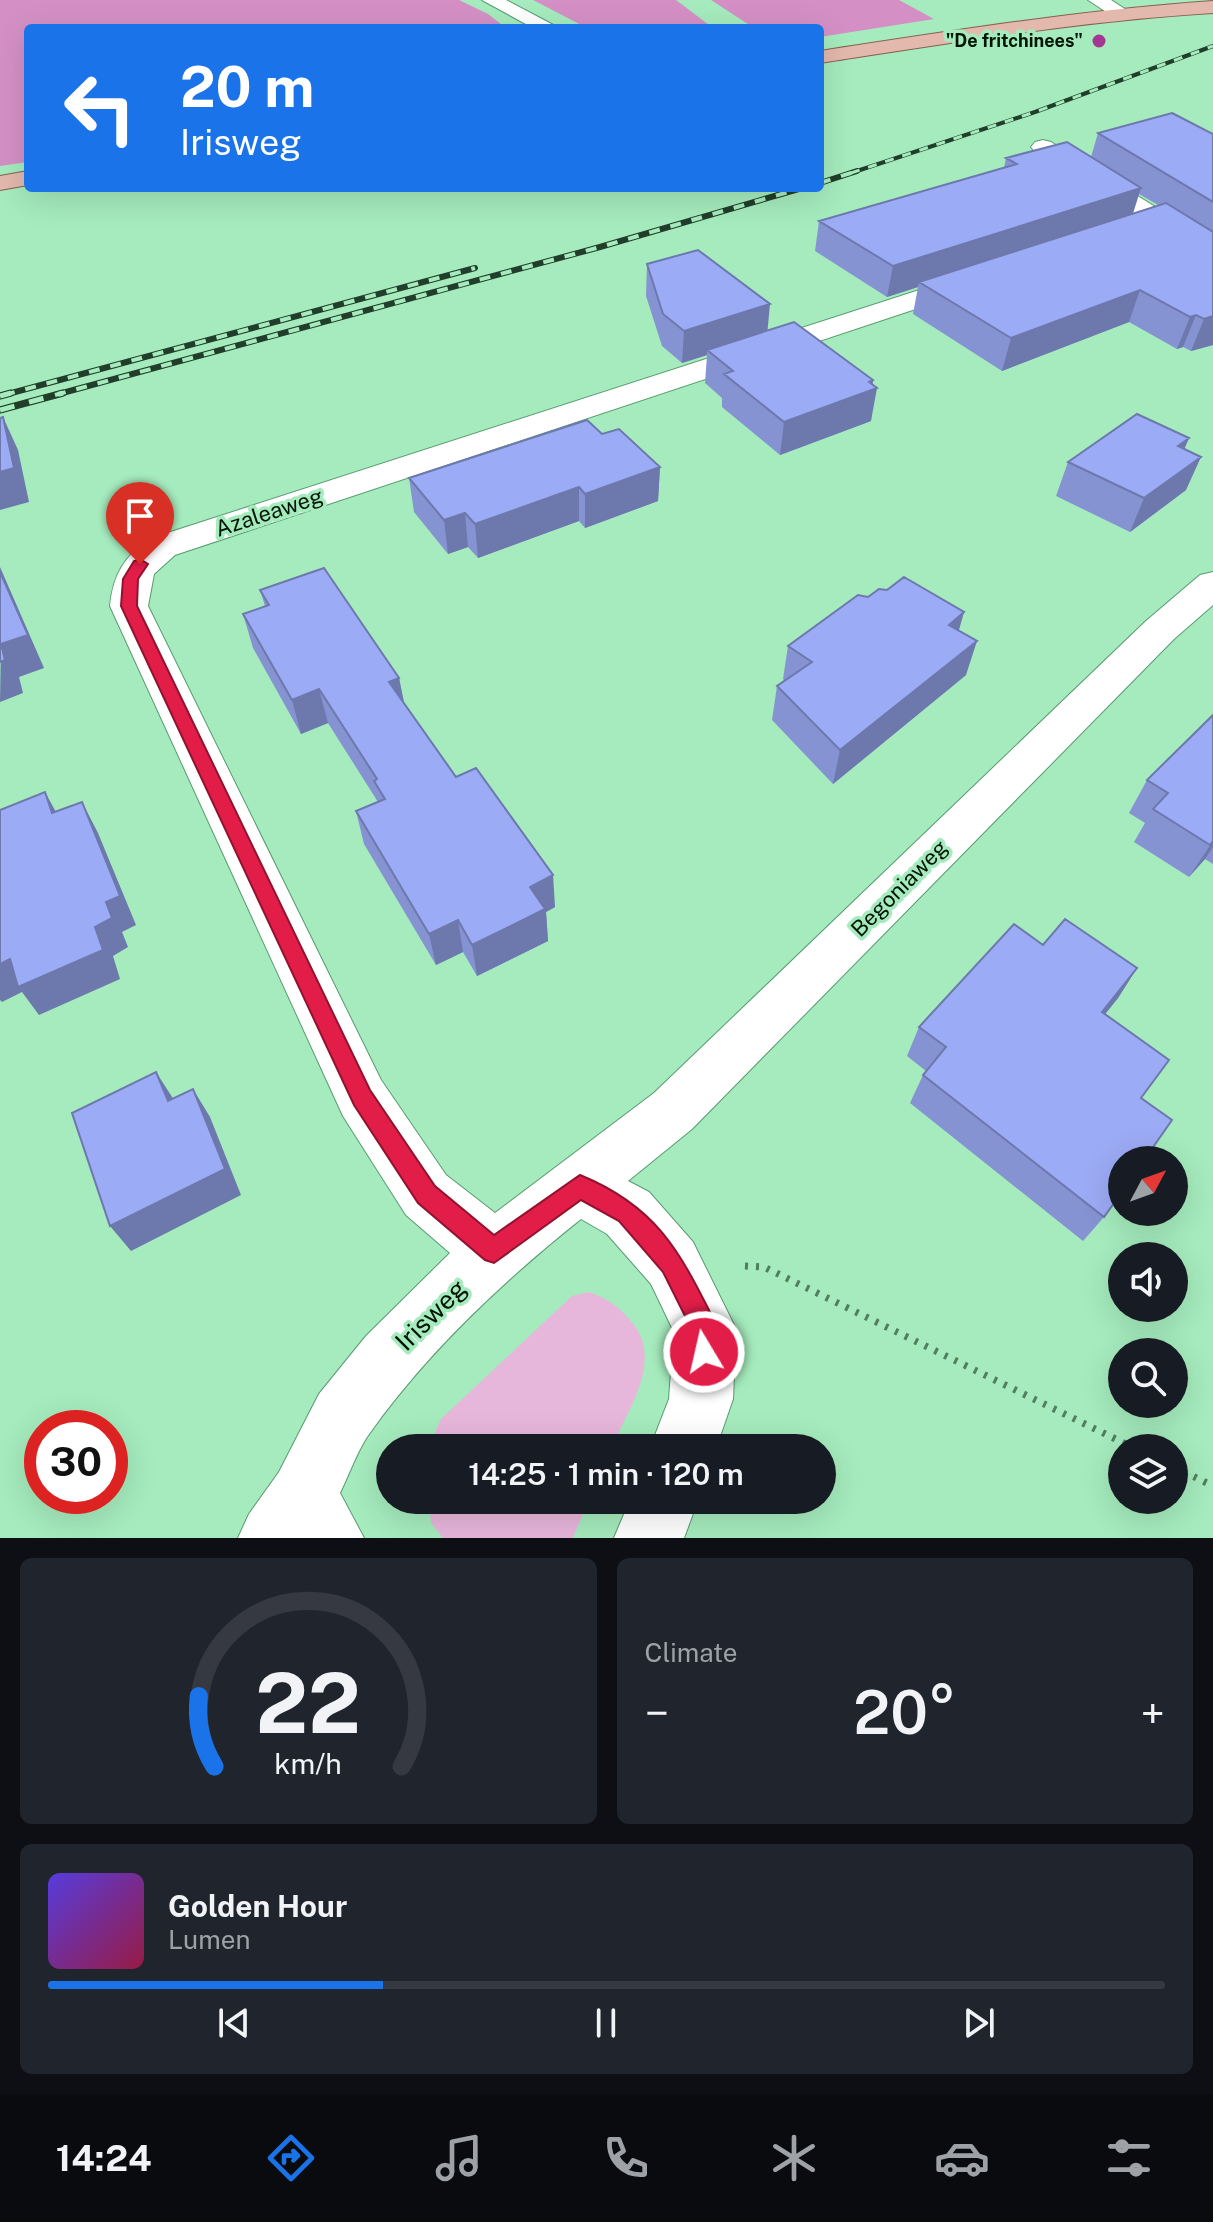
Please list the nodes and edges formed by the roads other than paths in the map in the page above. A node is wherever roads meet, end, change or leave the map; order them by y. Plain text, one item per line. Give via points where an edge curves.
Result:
1 (491, 0) edge
2 (1097, 0) edge
3 (1187, 4) edge
4 (1213, 7) edge
5 (1121, 13) junction
6 (541, 24) edge
7 (824, 56) edge
8 (1043, 147) edge
9 (24, 177) edge
10 (0, 180) edge
11 (1157, 221) junction
12 (1113, 235) edge
13 (1213, 255) edge
14 (1010, 269) edge
15 (1213, 584) edge
16 (580, 1187) junction
17 (494, 1251) junction
18 (688, 1434) edge
19 (658, 1514) edge
20 (302, 1524) edge
21 (649, 1538) edge

1 - 6 street
2 - 5 street
3 - 4 main road
3 - 5 main road
5 - 7 main road
8 - 11 street
9 - 10 main road
11 - 12 street
11 - 13 street
14 - 17 street, Azaleaweg via 162,547 130,579 129,606 362,1098 426,1195
15 - 16 street, Begoniaweg via 1160,630 673,1111
16 - 17 street, Irisweg
16 - 18 street via 628,1213 672,1263 705,1329 701,1399
17 - 20 street, Irisweg via 388,1358 342,1417
19 - 21 street

